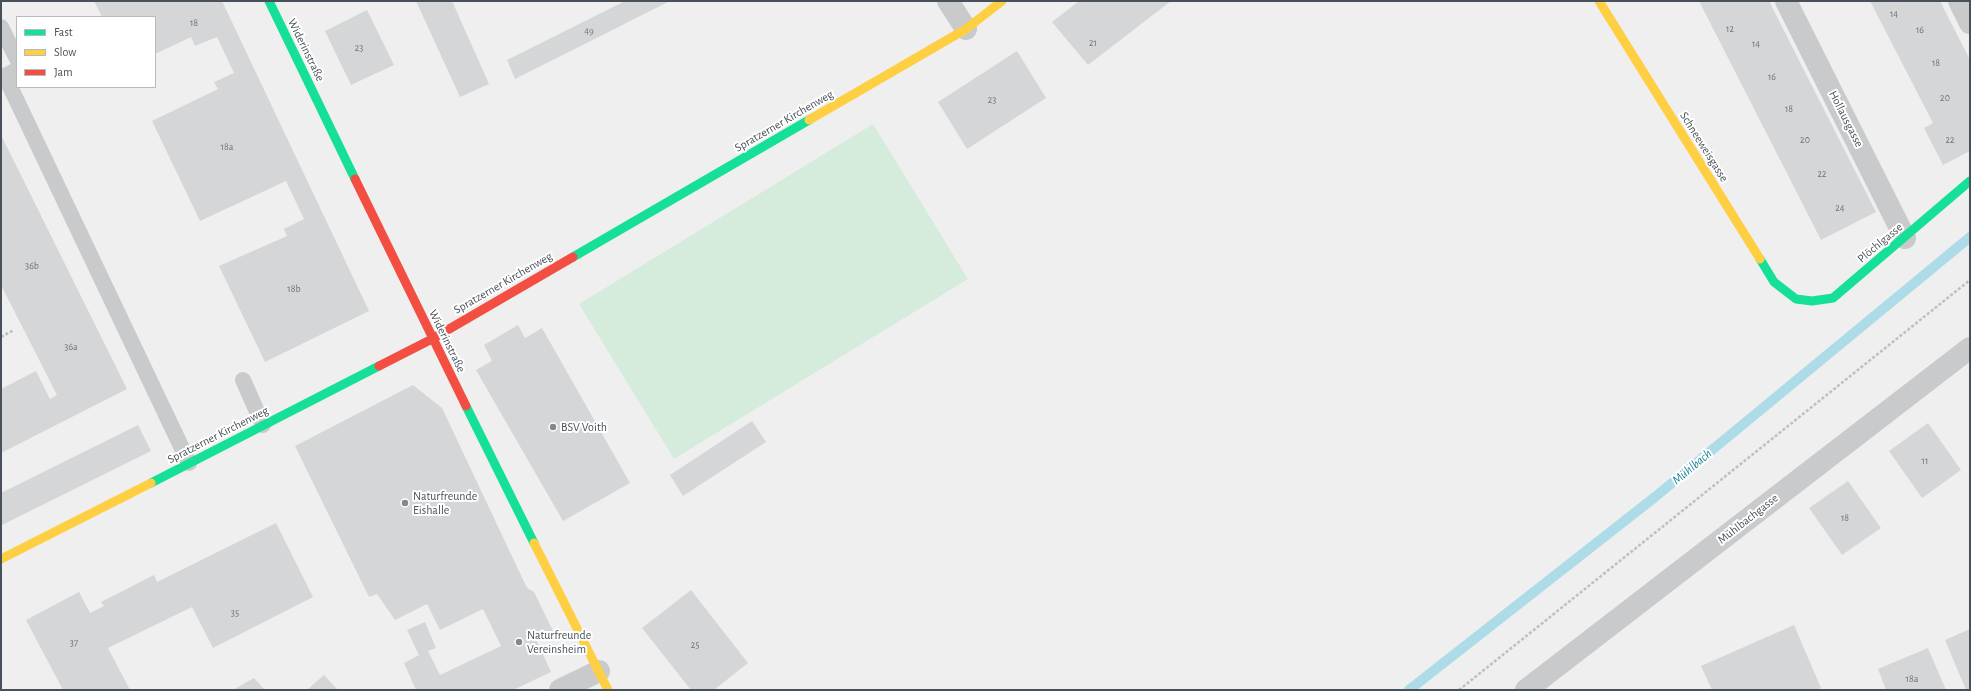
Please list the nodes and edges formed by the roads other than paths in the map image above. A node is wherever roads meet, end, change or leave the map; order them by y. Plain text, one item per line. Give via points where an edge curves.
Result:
1 (269, 1) edge
2 (948, 1) edge
3 (1002, 1) edge
4 (1599, 1) edge
5 (1786, 1) edge
6 (1959, 1) edge
7 (1970, 23) edge
8 (1, 27) edge
9 (966, 29) junction
10 (16, 57) edge
11 (16, 70) edge
12 (1970, 181) edge
13 (1906, 238) junction
14 (1796, 299) joint
15 (432, 339) junction
16 (1970, 348) edge
17 (242, 380) dead end
18 (264, 425) junction
19 (189, 463) junction
20 (1, 560) edge
21 (604, 680) edge
22 (560, 690) edge
23 (1526, 690) edge

1 - 15 street, Widerinstraße
2 - 9 street
3 - 9 street, Spratzerner Kirchenweg
4 - 14 street, Schneeweisgasse via 1774,282
5 - 13 street, Hollausgasse
6 - 7 street
8 - 10 lane
9 - 15 street, Spratzerner Kirchenweg
11 - 19 lane via 5,76
12 - 13 street, Plöchlgasse
13 - 14 street, Plöchlgasse via 1833,298 1812,301
15 - 18 street, Spratzerner Kirchenweg
15 - 21 street, Widerinstraße
16 - 23 street, Mühlbachgasse
17 - 18 lane
18 - 19 street, Spratzerner Kirchenweg
19 - 20 street, Spratzerner Kirchenweg
21 - 22 street

